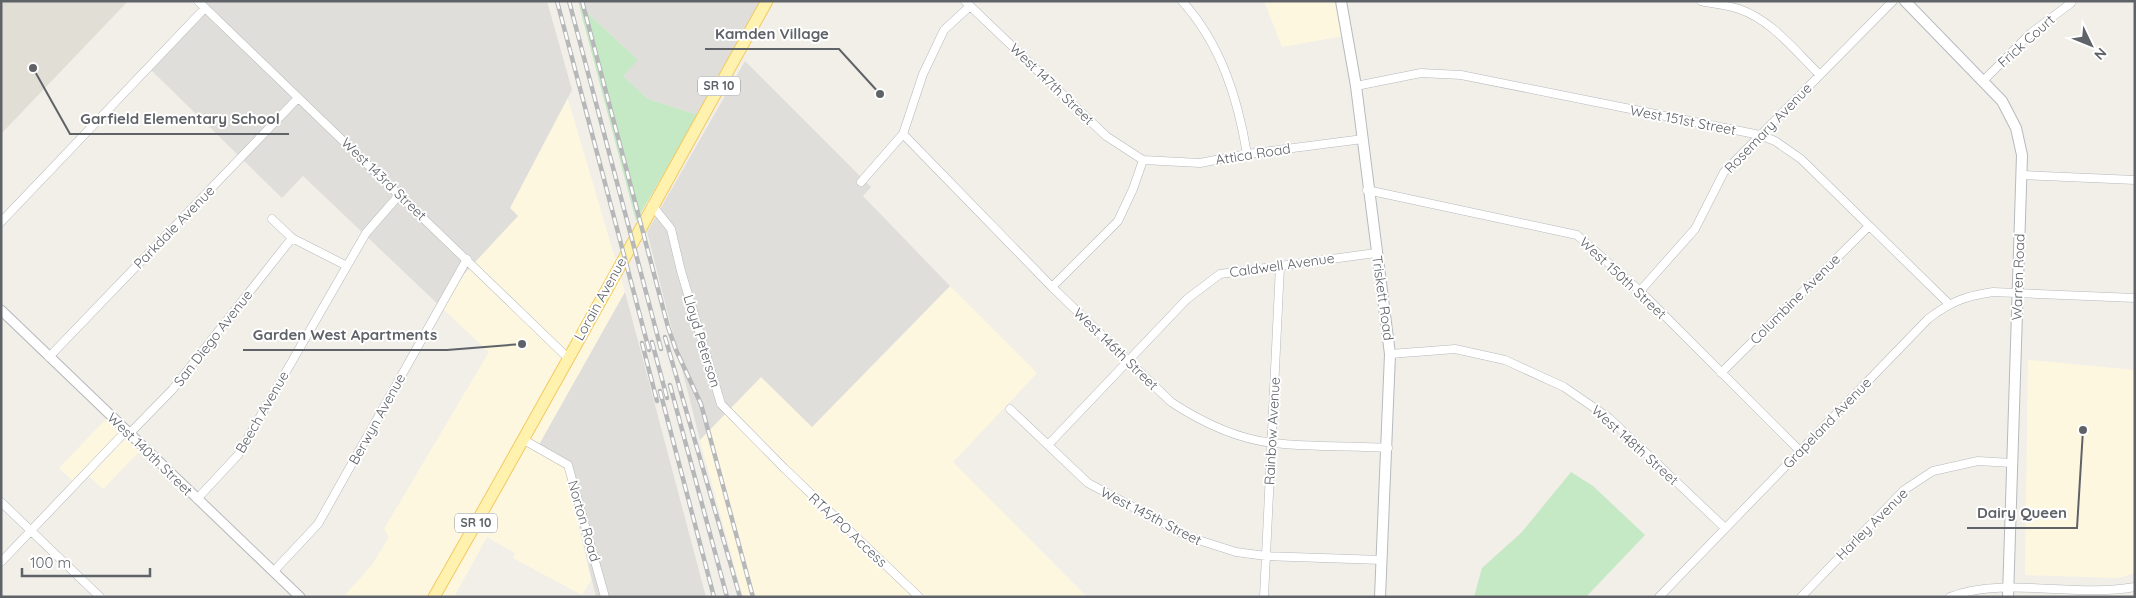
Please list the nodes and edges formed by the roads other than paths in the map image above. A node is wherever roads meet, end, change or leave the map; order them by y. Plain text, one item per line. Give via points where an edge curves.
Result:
1 (198, 1) edge
2 (767, 1) edge
3 (1182, 1) edge
4 (1341, 1) edge
5 (1701, 1) edge
6 (1893, 1) edge
7 (1905, 1) edge
8 (2071, 2) dead end
9 (968, 4) edge
10 (205, 8) junction
11 (1820, 75) junction
12 (1983, 82) junction
13 (1356, 86) junction
14 (298, 98) junction
15 (903, 134) junction
16 (1760, 135) junction
17 (1363, 139) junction
18 (1247, 154) junction
19 (1143, 160) junction
20 (2022, 175) junction
21 (2135, 180) edge
22 (861, 182) dead end
23 (1367, 190) junction
24 (400, 194) junction
25 (652, 205) junction
26 (272, 219) dead end
27 (1, 222) edge
28 (1869, 226) junction
29 (292, 238) junction
30 (1376, 253) junction
31 (467, 259) junction
32 (347, 266) junction
33 (1280, 266) junction
34 (1052, 287) junction
35 (1640, 291) junction
36 (2017, 294) junction
37 (2135, 298) edge
38 (1948, 303) junction
39 (1, 310) edge
40 (1390, 354) junction
41 (49, 357) junction
42 (568, 358) junction
43 (1128, 361) junction
44 (1722, 373) junction
45 (1010, 409) dead end
46 (128, 432) junction
47 (524, 440) junction
48 (1271, 443) junction
49 (1048, 445) junction
50 (1388, 448) junction
51 (1800, 451) junction
52 (778, 462) joint
53 (2012, 463) junction
54 (198, 499) junction
55 (1, 502) edge
56 (1725, 528) junction
57 (31, 531) junction
58 (1266, 556) junction
59 (1382, 560) junction
60 (1, 562) edge
61 (274, 571) junction
62 (2135, 587) edge
63 (2008, 593) edge
64 (100, 597) edge
65 (300, 597) edge
66 (434, 597) edge
67 (605, 597) edge
68 (919, 597) edge
69 (1264, 597) edge
70 (1380, 597) edge
71 (1659, 597) edge
72 (1801, 597) edge
73 (1950, 597) edge

1 - 10 street, West 143rd Street
2 - 25 main road, Lorain Avenue / SR 10
3 - 18 street via 1211,39 1228,76 1240,112
4 - 13 main road, Triskett Road
5 - 11 street via 1740,9 1756,17 1774,29
6 - 11 street, Rosemary Avenue
7 - 12 main road, Warren Road
8 - 12 street, Frick Court via 2031,33
9 - 15 street via 944,30 923,74
9 - 19 street, West 147th Street via 1106,136
10 - 14 street, West 143rd Street
10 - 27 street
11 - 16 street, Rosemary Avenue
12 - 20 main road, Warren Road via 2002,101 2016,128 2022,155
13 - 16 street, West 151st Street via 1421,73 1461,75
13 - 17 main road, Triskett Road
14 - 24 street, West 143rd Street
14 - 41 street, Parkdale Avenue
15 - 22 street
15 - 34 street, West 146th Street
16 - 28 street, West 151st Street via 1801,159
16 - 35 street, Rosemary Avenue via 1724,172 1695,229
17 - 18 street, Attica Road
17 - 23 main road, Triskett Road
18 - 19 street, Attica Road via 1200,163
19 - 34 street via 1118,221
20 - 21 street
20 - 36 main road, Warren Road
23 - 30 main road, Triskett Road
23 - 35 street, West 150th Street via 1577,235
24 - 31 street, West 143rd Street
24 - 32 street, Beech Avenue via 366,232
25 - 42 main road, Lorain Avenue / SR 10
25 - 52 street, Lloyd Peterson via 671,229 721,404
26 - 29 street
28 - 38 street, West 151st Street
28 - 44 street, Columbine Avenue
29 - 32 street
29 - 46 street, San Diego Avenue via 172,390
30 - 33 street, Caldwell Avenue
30 - 40 main road, Triskett Road
31 - 42 street, West 143rd Street
31 - 61 street, Berwyn Avenue via 318,524
32 - 54 street, Beech Avenue via 238,455
33 - 43 street, Caldwell Avenue via 1220,274 1187,299
33 - 48 street, Rainbow Avenue
34 - 43 street, West 146th Street
35 - 44 street, West 150th Street
36 - 37 street, Grapeland Avenue
36 - 38 street, Grapeland Avenue via 1993,292
36 - 53 main road, Warren Road
38 - 51 street, Grapeland Avenue via 1928,319
39 - 41 street, West 140th Street
40 - 50 main road, Triskett Road
40 - 56 street, West 148th Street via 1455,349 1505,360 1564,387 1609,418
41 - 46 street, West 140th Street
42 - 47 main road, Lorain Avenue / SR 10
43 - 48 street, West 146th Street via 1170,402 1191,415
43 - 49 street, Caldwell Avenue
44 - 51 street, West 150th Street
45 - 49 street, West 145th Street
46 - 54 street, West 140th Street
46 - 57 street, San Diego Avenue
47 - 66 main road, Lorain Avenue / SR 10
47 - 67 street, Norton Road via 568,465
48 - 50 street, West 146th Street
48 - 58 street, Rainbow Avenue
49 - 58 street, West 145th Street via 1088,483 1189,537 1236,552
50 - 59 main road, Triskett Road
51 - 56 street, Grapeland Avenue
52 - 68 street, RTA/PO Access
53 - 63 main road, Warren Road
53 - 72 street, Harley Avenue via 1978,461 1932,471 1904,490
54 - 61 street, West 140th Street
55 - 57 street
56 - 71 street, Grapeland Avenue
57 - 60 street, San Diego Avenue
57 - 64 street
58 - 59 street, West 145th Street
58 - 69 street, Rainbow Avenue
59 - 70 main road, Triskett Road
61 - 65 street, West 140th Street
62 - 63 street via 2094,592
63 - 73 street via 1964,592

